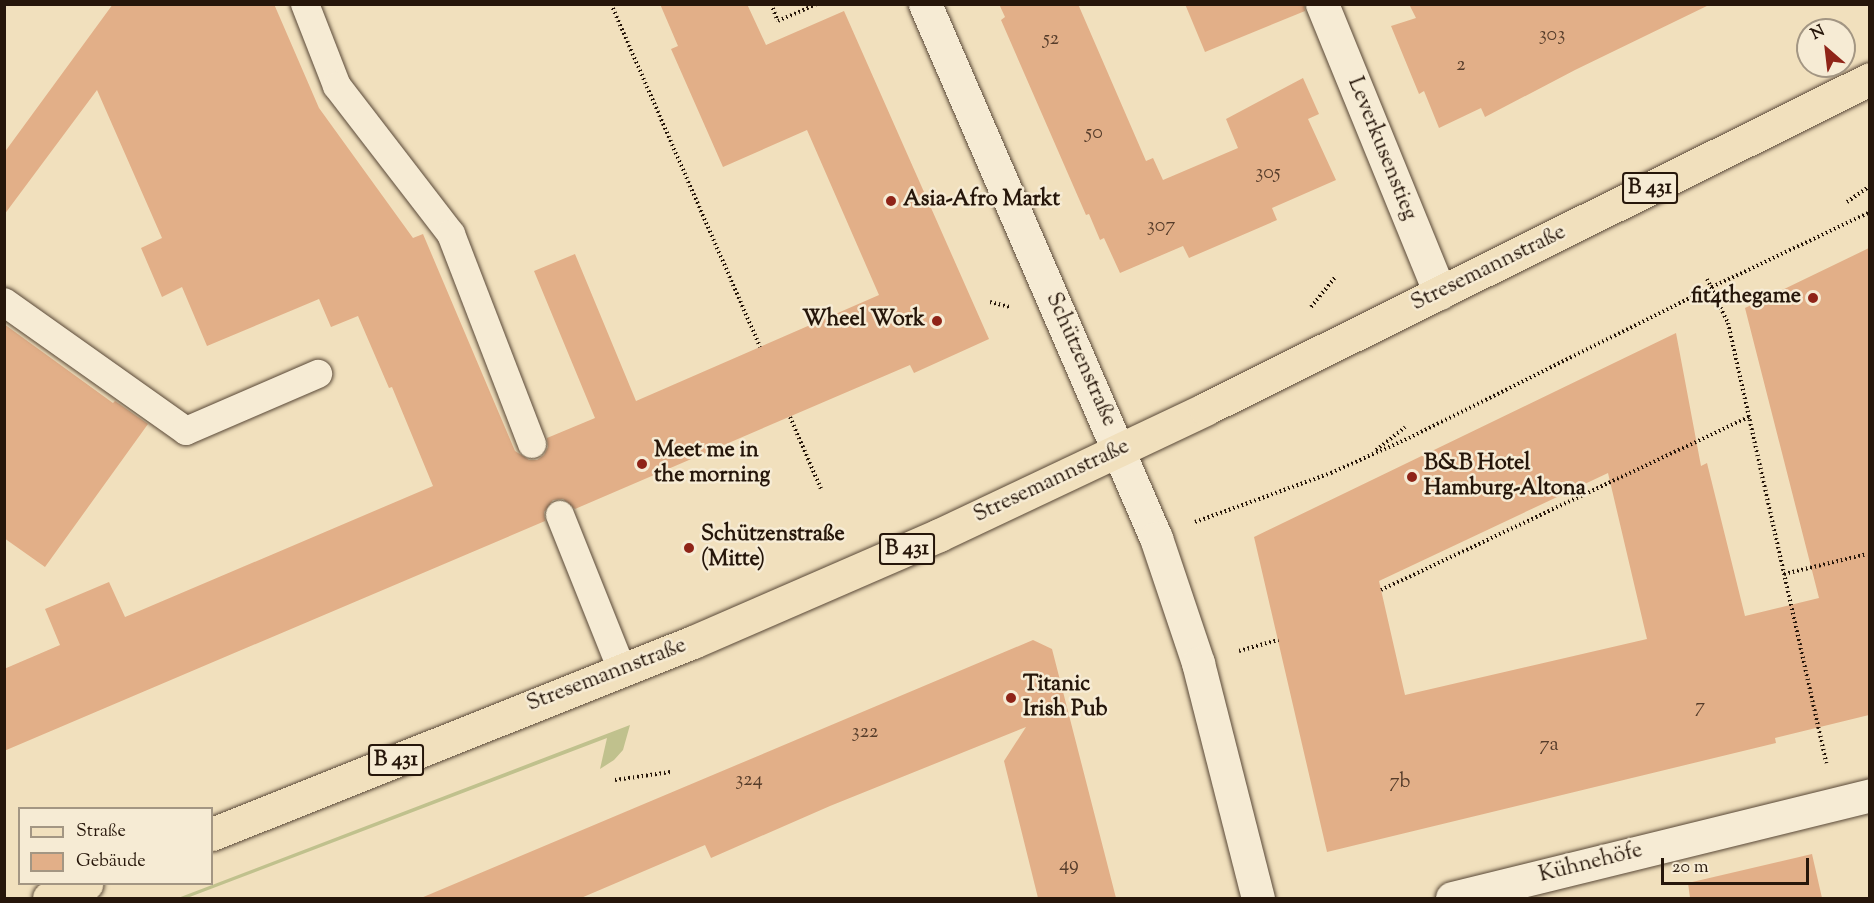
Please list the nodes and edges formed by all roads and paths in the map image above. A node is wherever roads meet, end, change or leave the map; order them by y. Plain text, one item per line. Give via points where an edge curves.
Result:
1 (305, 4) edge
2 (611, 4) edge
3 (771, 4) edge
4 (817, 4) edge
5 (925, 4) edge
6 (1322, 4) edge
7 (1869, 79) edge
8 (1869, 186) edge
9 (1847, 202) dead end
10 (1869, 212) edge
11 (1707, 279) dead end
12 (1712, 287) junction
13 (1440, 293) junction
14 (4, 302) edge
15 (760, 347) dead end
16 (318, 374) dead end
17 (790, 417) dead end
18 (1749, 417) junction
19 (1405, 427) dead end
20 (532, 444) dead end
21 (1119, 450) junction
22 (1371, 454) junction
23 (821, 489) dead end
24 (560, 515) dead end
25 (1191, 523) dead end
26 (1867, 554) dead end
27 (1784, 574) junction
28 (1381, 590) dead end
29 (622, 670) junction
30 (670, 772) dead end
31 (615, 780) dead end
32 (1869, 795) edge
33 (1838, 801) junction
34 (213, 834) edge
35 (83, 885) edge
36 (49, 898) edge
37 (1258, 898) edge
38 (1452, 898) edge

1 - 20 lane via 337,86 451,234
2 - 15 path
3 - 4 path via 778,21
5 - 21 street, Schützenstraße
6 - 13 street, Leverkusenstieg
7 - 13 main road, Stresemannstraße / B 431
8 - 9 path
10 - 12 path
11 - 12 path
12 - 18 path via 1728,323
12 - 22 path
13 - 21 main road, Stresemannstraße / B 431
14 - 16 lane via 186,431
17 - 23 path
18 - 27 path
18 - 28 path
19 - 22 path
21 - 29 main road, Stresemannstraße / B 431 via 849,575
21 - 37 street, Schützenstraße via 1156,538 1198,663
22 - 25 path via 1331,473
24 - 29 lane
26 - 27 path
27 - 33 path
29 - 34 main road, Stresemannstraße / B 431
30 - 31 path
32 - 33 street, Kühnehöfe
33 - 38 street, Kühnehöfe
35 - 36 main road

